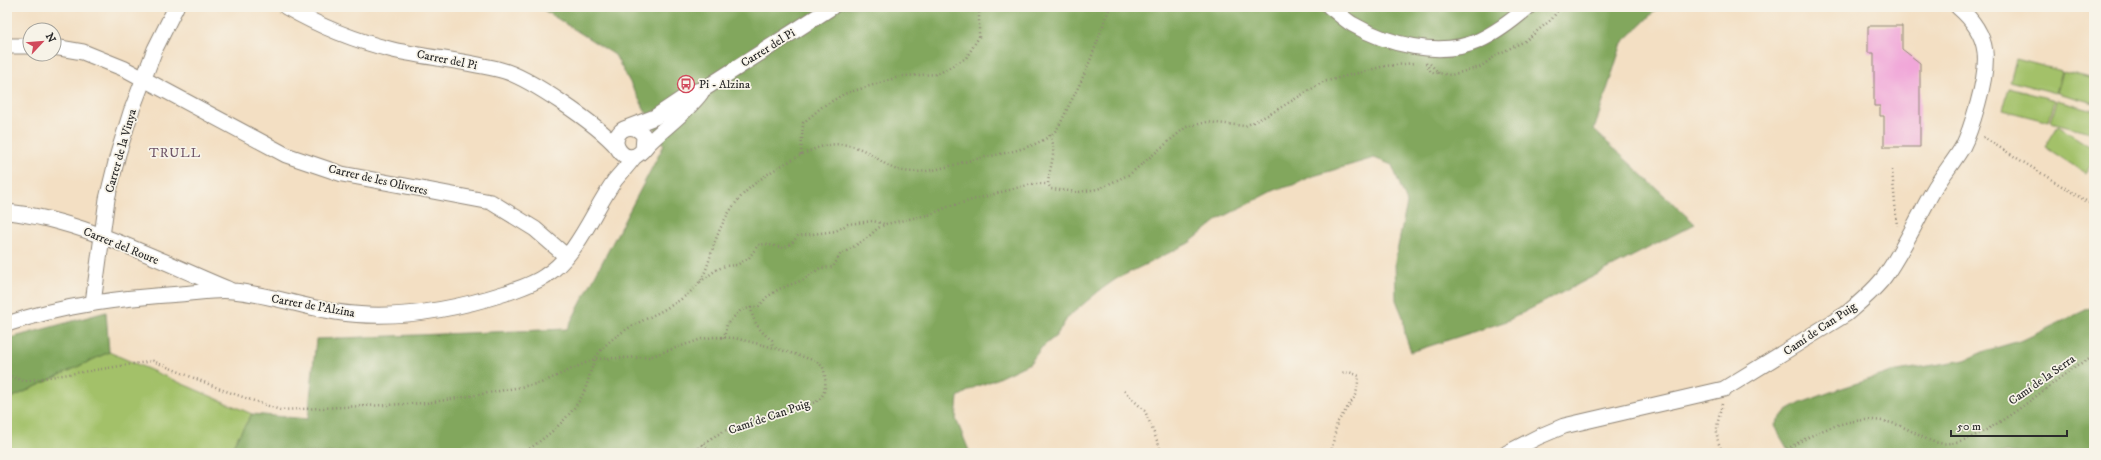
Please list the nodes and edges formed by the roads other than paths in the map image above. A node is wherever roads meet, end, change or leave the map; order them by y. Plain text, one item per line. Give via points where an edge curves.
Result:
1 (176, 7) edge
2 (286, 7) edge
3 (832, 7) edge
4 (1330, 7) edge
5 (1528, 7) edge
6 (1958, 7) edge
7 (7, 46) edge
8 (22, 46) edge
9 (62, 48) edge
10 (143, 78) junction
11 (704, 89) junction
12 (627, 128) junction
13 (599, 129) junction
14 (617, 148) junction
15 (639, 153) junction
16 (616, 180) junction
17 (7, 212) edge
18 (102, 236) junction
19 (566, 256) junction
20 (232, 291) junction
21 (93, 303) junction
22 (7, 324) edge
23 (1507, 453) edge

1 - 10 street, Carrer de la Vinya
2 - 13 street, Carrer del Pi via 349,37 392,50 502,70 537,87
3 - 11 street, Carrer del Pi
4 - 5 street via 1351,24 1379,36 1425,48 1446,49 1487,37
6 - 23 street, Camí de Can Puig via 1981,34 1986,48 1984,81 1963,145 1933,190 1885,276 1846,314 1724,389 1564,426
7 - 8 street
9 - 10 street, Carrer de les Oliveres via 83,52 108,61
10 - 18 street, Carrer de la Vinya via 118,154 107,199
10 - 19 street, Carrer de les Oliveres via 286,155 342,174 491,202 535,229
11 - 12 street, Carrer del Pi via 692,92 655,117
11 - 15 street, Carrer del Pi via 696,100
12 - 13 street, Carrer del Pi
12 - 14 street via 618,135
12 - 15 street via 638,129 644,136
13 - 14 street, Carrer del Pi
14 - 15 street via 625,155
14 - 16 street, Carrer de l'Alzina via 620,165
15 - 16 street, Carrer de l'Alzina
16 - 19 street, Carrer de l'Alzina via 591,222
17 - 18 street, Carrer del Roure via 62,223
18 - 20 street, Carrer del Roure
18 - 21 street, Carrer de la Vinya
19 - 20 street, Carrer de l'Alzina via 546,276 529,285 451,308 421,312 337,312
20 - 21 street, Carrer de l'Alzina
21 - 22 street, Carrer de l'Alzina

